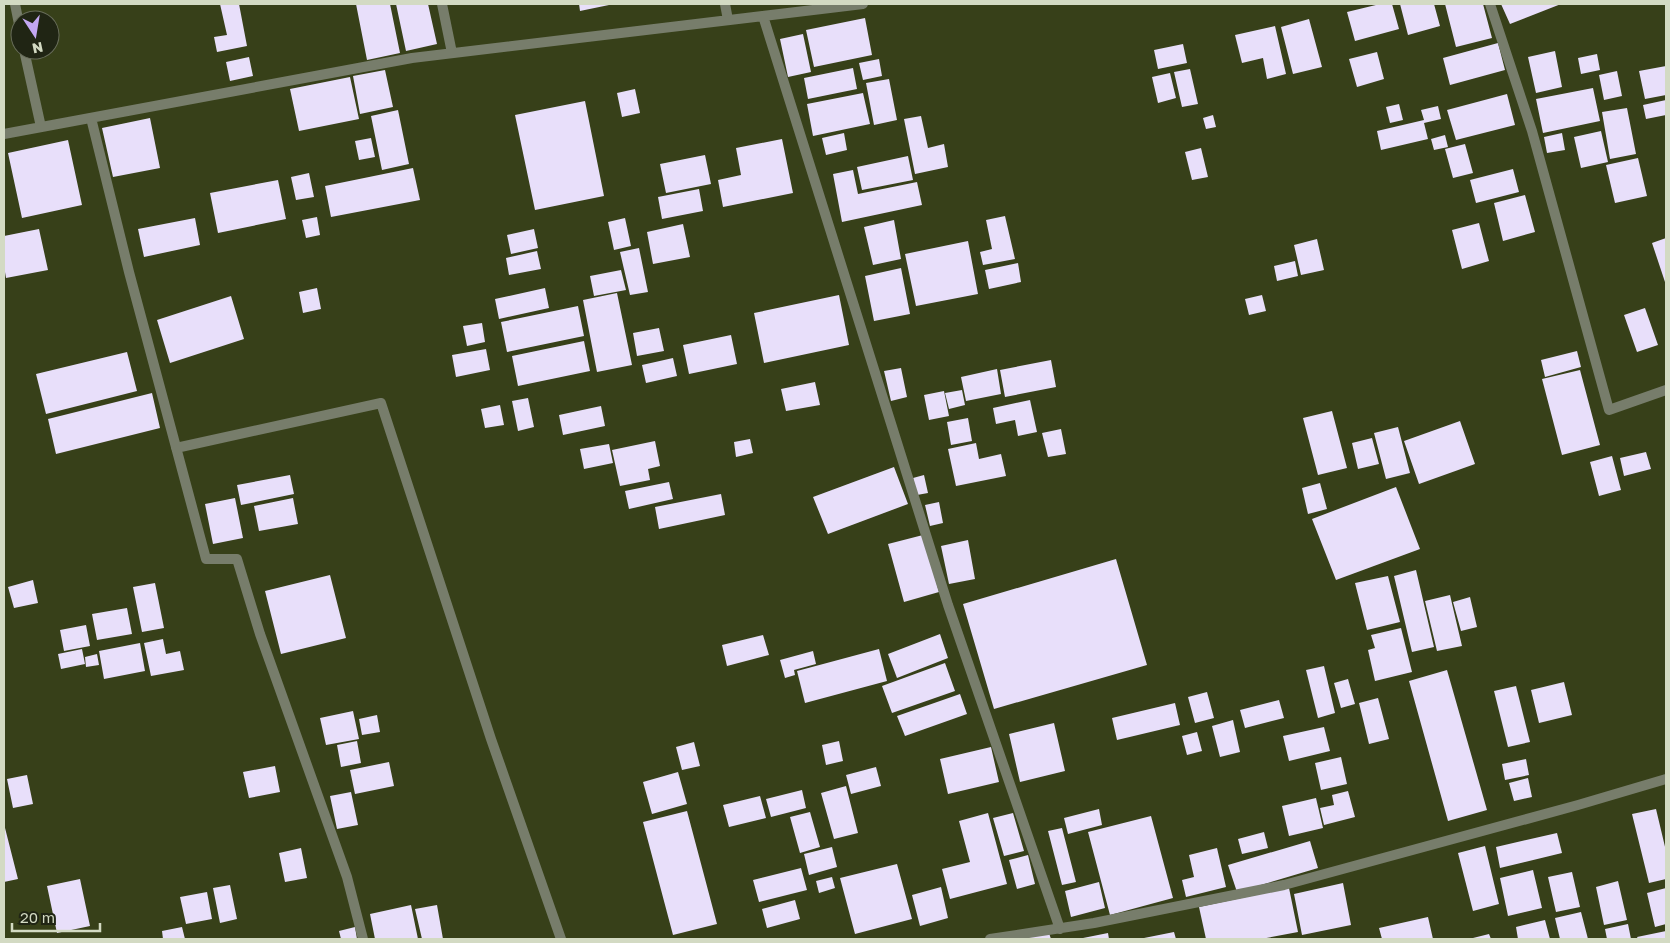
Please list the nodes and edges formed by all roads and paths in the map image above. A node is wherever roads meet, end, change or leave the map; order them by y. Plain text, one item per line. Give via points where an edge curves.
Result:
1 (442, 4) edge
2 (725, 4) edge
3 (863, 4) edge
4 (1490, 4) edge
5 (763, 16) junction
6 (728, 20) junction
7 (452, 53) junction
8 (26, 60) edge
9 (91, 118) junction
10 (41, 127) junction
11 (4, 134) edge
12 (1666, 390) edge
13 (176, 448) junction
14 (1666, 779) edge
15 (1060, 929) junction
16 (363, 939) edge
17 (561, 939) edge
18 (990, 939) edge

1 - 7 street
2 - 6 street
3 - 5 street
4 - 12 street via 1532,131 1609,410
5 - 6 street
5 - 15 street via 948,605
6 - 7 street
7 - 9 street
8 - 10 street
9 - 10 street
9 - 13 street
10 - 11 street
13 - 16 street via 206,560 237,559 260,634 347,877
13 - 17 street via 381,403 491,739
14 - 15 street via 1284,886
15 - 18 street

